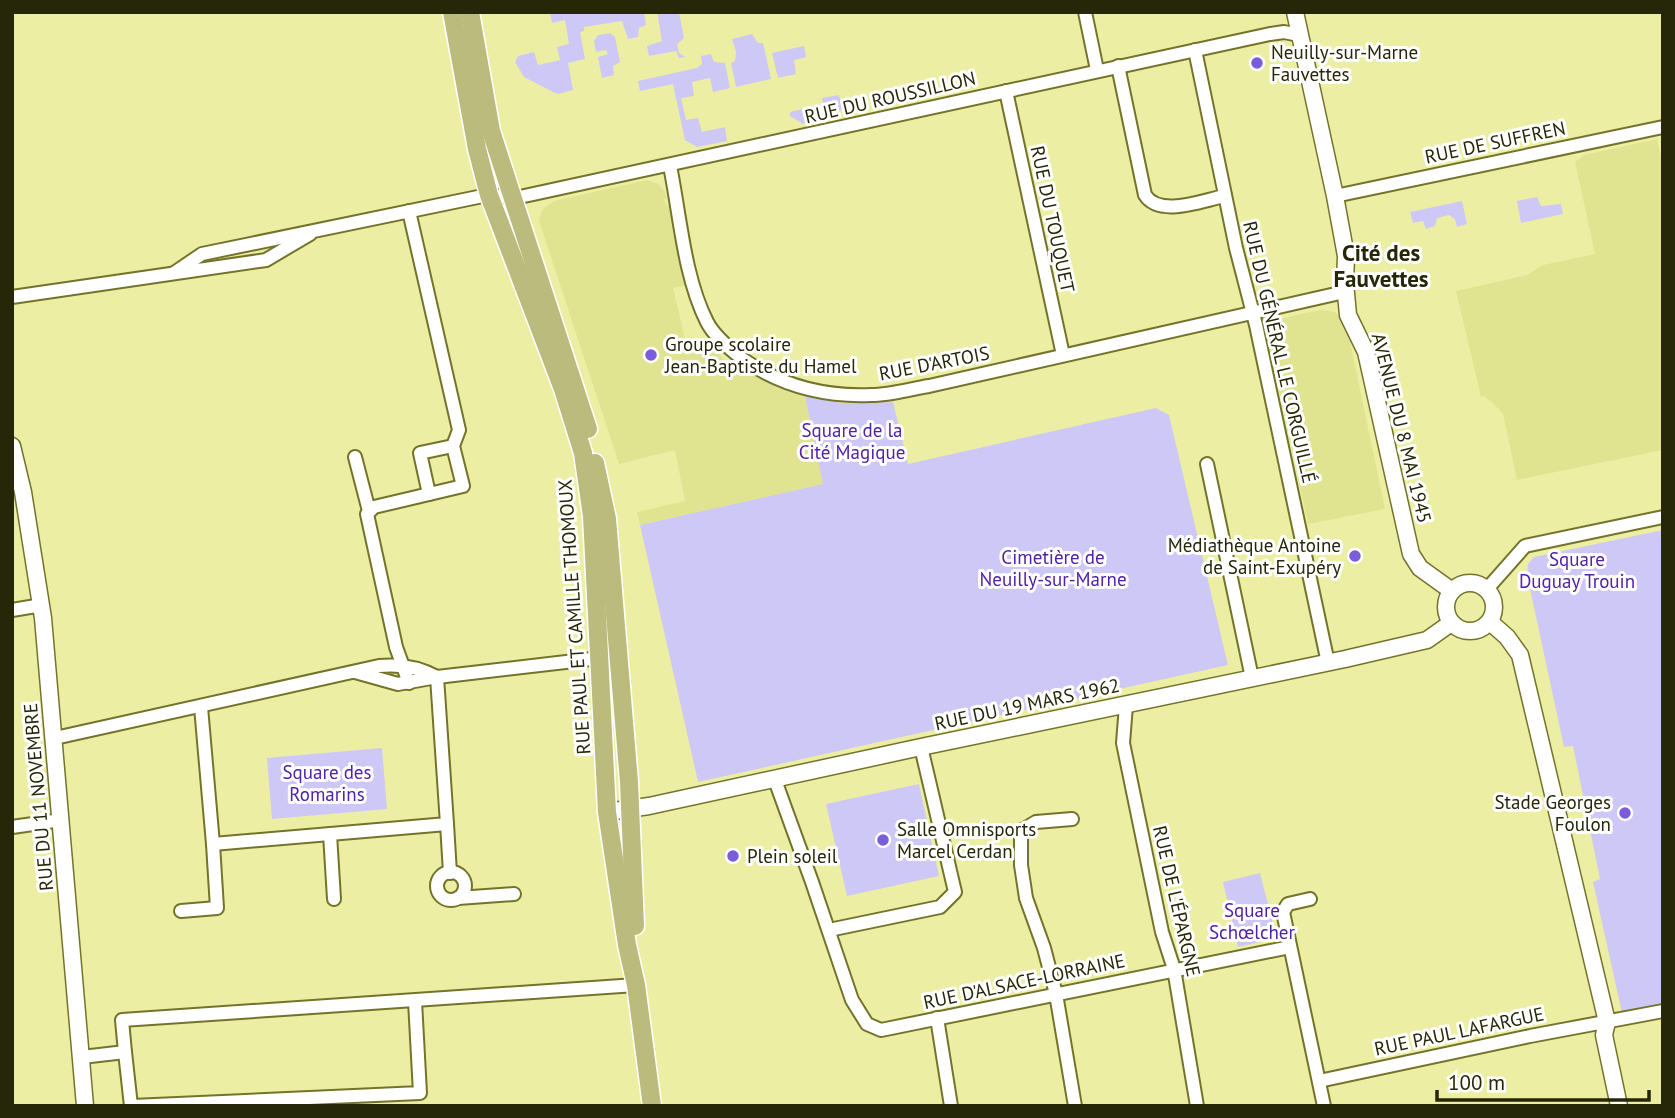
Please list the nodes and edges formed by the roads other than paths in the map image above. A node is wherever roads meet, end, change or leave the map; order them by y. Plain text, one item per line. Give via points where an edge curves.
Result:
1 (452, 12) edge
2 (470, 12) edge
3 (1085, 12) edge
4 (1295, 12) edge
5 (1298, 36) junction
6 (1195, 50) junction
7 (1118, 66) junction
8 (1097, 70) junction
9 (1006, 91) junction
10 (1663, 127) edge
11 (670, 166) junction
12 (489, 195) junction
13 (1226, 196) junction
14 (1335, 196) junction
15 (515, 198) junction
16 (409, 211) junction
17 (321, 228) junction
18 (174, 273) junction
19 (1345, 294) junction
20 (12, 297) edge
21 (1252, 313) junction
22 (1063, 355) junction
23 (12, 446) edge
24 (453, 446) junction
25 (355, 457) dead end
26 (1207, 464) dead end
27 (429, 494) junction
28 (369, 511) junction
29 (1663, 517) edge
30 (1487, 589) junction
31 (1452, 591) junction
32 (42, 605) junction
33 (12, 610) edge
34 (1490, 622) junction
35 (1451, 623) junction
36 (600, 658) junction
37 (1328, 663) junction
38 (402, 666) junction
39 (355, 672) junction
40 (437, 677) junction
41 (1252, 678) junction
42 (409, 683) junction
43 (1126, 705) junction
44 (201, 707) junction
45 (55, 738) junction
46 (921, 747) junction
47 (775, 780) junction
48 (630, 807) junction
49 (607, 812) junction
50 (1072, 819) dead end
51 (61, 820) junction
52 (447, 824) junction
53 (12, 827) edge
54 (330, 834) junction
55 (213, 844) junction
56 (450, 873) junction
57 (514, 894) dead end
58 (458, 898) junction
59 (334, 899) dead end
60 (1310, 899) dead end
61 (181, 911) dead end
62 (829, 930) junction
63 (1290, 947) junction
64 (1174, 969) junction
65 (636, 985) junction
66 (1056, 994) junction
67 (415, 1001) junction
68 (1663, 1012) edge
69 (937, 1018) junction
70 (1607, 1022) junction
71 (125, 1052) junction
72 (82, 1056) junction
73 (1319, 1081) junction
74 (85, 1106) edge
75 (131, 1106) edge
76 (652, 1106) edge
77 (951, 1106) edge
78 (1075, 1106) edge
79 (1197, 1106) edge
80 (1324, 1106) edge
81 (1619, 1106) edge

1 - 12 main road, RUE PAUL ET CAMILLE THOMOUX
2 - 15 main road, RUE PAUL ET CAMILLE THOMOUX via 491,131
3 - 8 street
4 - 5 street, AVENUE DU 8 MAI 1945
5 - 6 street, RUE DU ROUSSILLON via 1284,32
5 - 14 street, AVENUE DU 8 MAI 1945
6 - 7 street, RUE DU ROUSSILLON
6 - 13 street, RUE DU GÉNÉRAL LE CORGUILLÉ
7 - 8 street, RUE DU ROUSSILLON
7 - 13 street via 1150,202 1178,205
8 - 9 street, RUE DU ROUSSILLON
9 - 11 street, RUE DU ROUSSILLON
9 - 22 street, RUE DU TOUQUET
10 - 14 street, RUE DE SUFFREN
11 - 15 street, RUE DU ROUSSILLON
11 - 22 street, RUE D'ARTOIS via 693,285 708,324 732,351 760,371 817,392 872,396
12 - 15 street, RUE DU ROUSSILLON
12 - 16 street, RUE DU ROUSSILLON
12 - 36 main road, RUE PAUL ET CAMILLE THOMOUX via 583,453 592,516
13 - 21 street, RUE DU GÉNÉRAL LE CORGUILLÉ
14 - 19 street, AVENUE DU 8 MAI 1945 via 1347,264
15 - 48 main road, RUE PAUL ET CAMILLE THOMOUX via 588,429 607,519
16 - 17 street, RUE DU ROUSSILLON
16 - 24 street via 459,430
17 - 18 street, RUE DU ROUSSILLON via 202,254
17 - 18 street via 266,260
18 - 20 street
19 - 21 street, RUE D'ARTOIS
19 - 31 street, AVENUE DU 8 MAI 1945 via 1348,315 1366,352 1411,555 1420,568
21 - 22 street, RUE D'ARTOIS
21 - 37 street, RUE DU GÉNÉRAL LE CORGUILLÉ
23 - 32 street, RUE DU 11 NOVEMBRE
24 - 27 street via 420,453
24 - 27 street via 463,486
25 - 28 street
26 - 41 street
27 - 28 street
28 - 38 street via 367,519
29 - 30 street via 1525,547
30 - 31 street via 1473,583
30 - 34 street via 1494,602
31 - 35 street via 1446,610
32 - 33 street
32 - 45 street, RUE DU 11 NOVEMBRE
34 - 35 street via 1471,632
34 - 70 street via 1521,655
35 - 37 street, RUE DU 19 MARS 1962 via 1427,640
36 - 40 street
36 - 49 main road, RUE PAUL ET CAMILLE THOMOUX
37 - 41 street, RUE DU 19 MARS 1962
38 - 39 street
38 - 40 street
38 - 42 street
39 - 42 street
39 - 44 street
40 - 42 street
40 - 52 street
41 - 43 street, RUE DU 19 MARS 1962
43 - 46 street, RUE DU 19 MARS 1962
43 - 64 street, RUE DE L'ÉPARGNE via 1123,743 1162,932
44 - 45 street
44 - 55 street
45 - 51 street, RUE DU 11 NOVEMBRE
46 - 47 street, RUE DU 19 MARS 1962
46 - 62 street via 956,892 940,907
47 - 48 street, RUE DU 19 MARS 1962
47 - 62 street, RUE D'ALSACE-LORRAINE
48 - 49 street, RUE DU 19 MARS 1962
48 - 65 main road, RUE PAUL ET CAMILLE THOMOUX
49 - 65 main road, RUE PAUL ET CAMILLE THOMOUX
50 - 66 street via 1037,822 1021,831 1026,898
51 - 53 street
51 - 72 street, RUE DU 11 NOVEMBRE
52 - 54 street
52 - 56 street
54 - 55 street
54 - 59 street
55 - 61 street via 216,908
56 - 58 street via 466,881 466,891
56 - 58 street via 443,873 437,881 437,891 446,899
57 - 58 street
60 - 63 street via 1288,904 1283,912
62 - 69 street, RUE D'ALSACE-LORRAINE via 852,1000 867,1024 881,1030
63 - 64 street, RUE D'ALSACE-LORRAINE
63 - 73 street
64 - 66 street, RUE D'ALSACE-LORRAINE
64 - 79 street, RUE DE L'ÉPARGNE
65 - 67 street
65 - 76 main road, RUE PAUL ET CAMILLE THOMOUX
66 - 69 street, RUE D'ALSACE-LORRAINE
66 - 78 street
67 - 71 street via 122,1020
67 - 75 street via 421,1093
68 - 70 street, RUE PAUL LAFARGUE
69 - 77 street
70 - 73 street, RUE PAUL LAFARGUE
70 - 81 street via 1604,1035
71 - 72 street
71 - 75 street
72 - 74 street, RUE DU 11 NOVEMBRE
73 - 80 street

